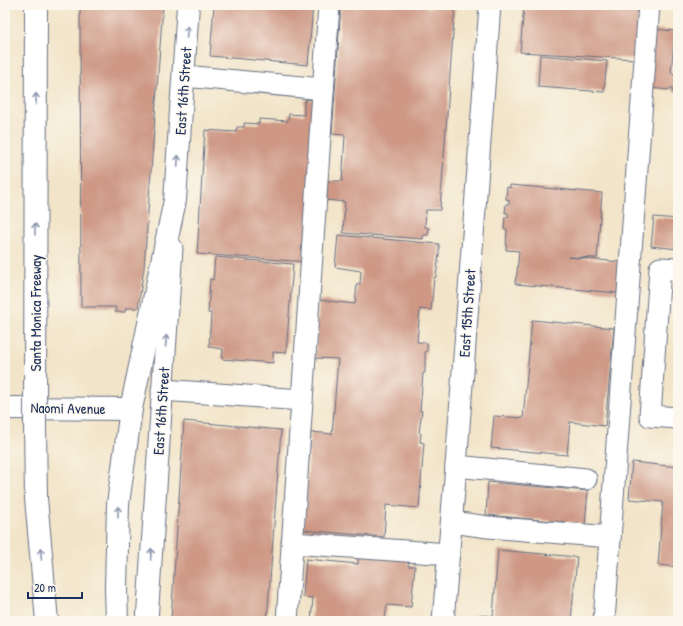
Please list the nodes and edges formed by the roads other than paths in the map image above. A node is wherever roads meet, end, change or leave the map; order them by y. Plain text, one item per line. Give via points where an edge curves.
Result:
1 (36, 5) edge
2 (188, 5) edge
3 (329, 5) edge
4 (490, 5) edge
5 (649, 5) edge
6 (184, 76) junction
7 (323, 89) junction
8 (175, 200) junction
9 (678, 269) edge
10 (162, 390) junction
11 (302, 400) junction
12 (5, 408) edge
13 (131, 409) junction
14 (678, 418) edge
15 (456, 466) junction
16 (586, 479) dead end
17 (452, 522) junction
18 (610, 538) junction
19 (292, 543) junction
20 (449, 554) junction
21 (48, 621) edge
22 (117, 621) edge
23 (147, 621) edge
24 (287, 621) edge
25 (443, 621) edge
26 (604, 621) edge

21 -> 1 main road, Santa Monica Freeway, bridge via 36,498
6 -> 2 main road, East 16th Street
3 - 7 street
4 - 15 street, East 15th Street
5 - 18 street
6 - 7 street
8 -> 6 main road, East 16th Street
7 - 11 street
10 -> 8 street, East 16th Street
8 - 13 main road, East 16th Street
9 - 14 street via 660,268 650,416
10 - 11 street
23 -> 10 street, East 16th Street
11 - 19 street
12 - 13 main road, Naomi Avenue
22 -> 13 main road, East 16th Street via 118,504
15 - 16 street
15 - 17 street, East 15th Street
17 - 18 street
17 - 20 street, East 15th Street
18 - 26 street
19 - 20 street
19 - 24 street
20 - 25 street, East 15th Street

